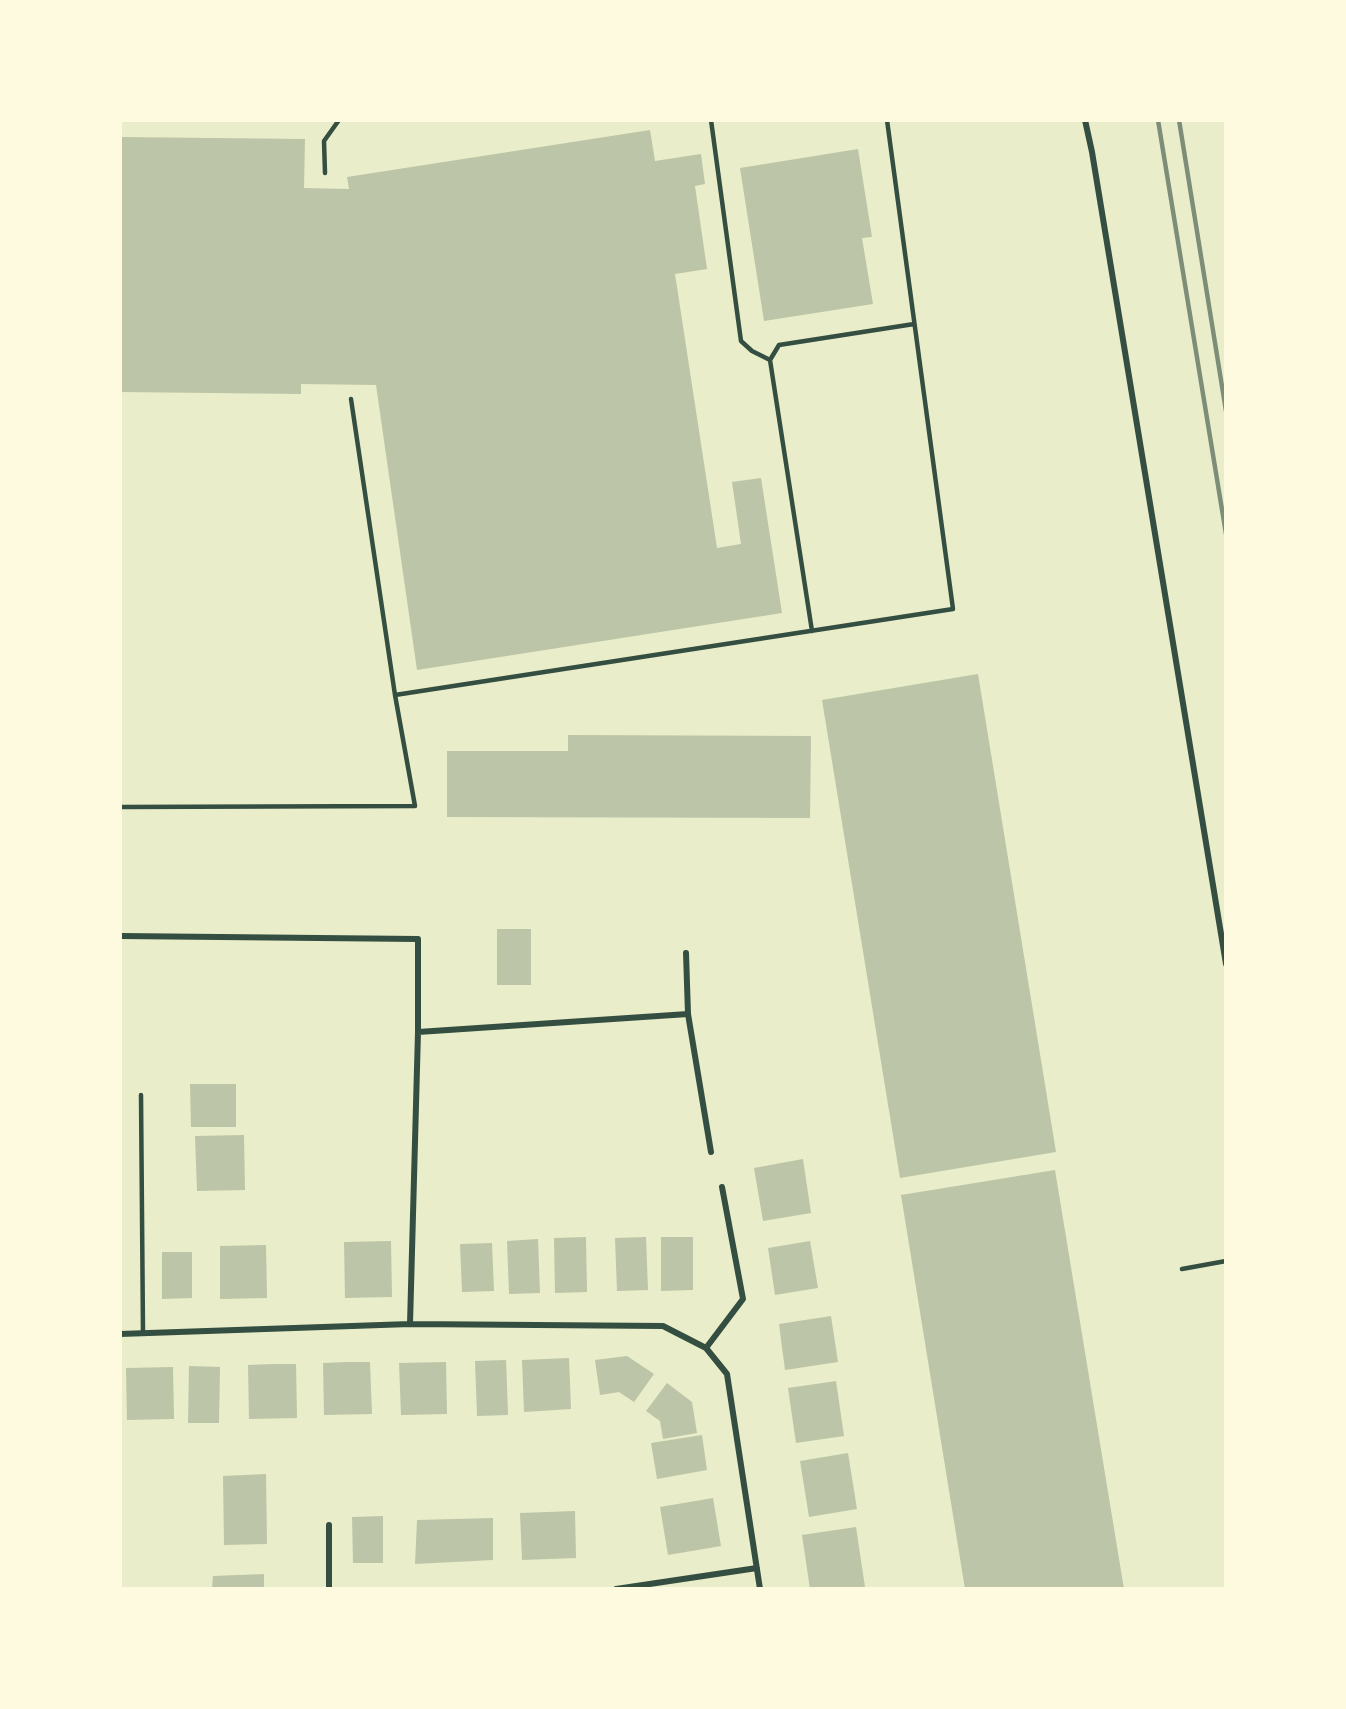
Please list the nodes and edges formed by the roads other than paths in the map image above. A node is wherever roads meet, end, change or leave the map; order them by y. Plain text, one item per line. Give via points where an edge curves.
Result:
1 (339, 120) edge
2 (711, 120) edge
3 (887, 120) edge
4 (1084, 120) edge
5 (325, 173) dead end
6 (914, 324) junction
7 (770, 360) junction
8 (351, 399) dead end
9 (812, 631) junction
10 (395, 695) junction
11 (120, 807) edge
12 (120, 936) edge
13 (686, 953) dead end
14 (1226, 964) edge
15 (688, 1014) junction
16 (418, 1032) junction
17 (141, 1095) dead end
18 (711, 1152) dead end
19 (722, 1187) dead end
20 (1226, 1261) edge
21 (1182, 1269) dead end
22 (410, 1324) junction
23 (143, 1333) junction
24 (120, 1334) edge
25 (706, 1348) junction
26 (329, 1525) dead end
27 (757, 1568) junction
28 (329, 1589) edge
29 (615, 1589) edge
30 (760, 1589) edge

1 - 5 lane via 324,141
2 - 7 lane via 741,341
3 - 6 lane
4 - 14 street
6 - 7 lane via 779,345
6 - 9 lane via 953,609
7 - 9 lane
8 - 10 lane
9 - 10 lane
10 - 11 lane via 415,806
12 - 16 street via 418,939
13 - 15 street
15 - 16 street
15 - 18 street
16 - 22 street
17 - 23 lane
19 - 25 street via 743,1299
20 - 21 lane
22 - 23 street
22 - 25 street via 663,1326
23 - 24 street
25 - 27 street via 727,1374
26 - 28 street
27 - 29 street
27 - 30 street

